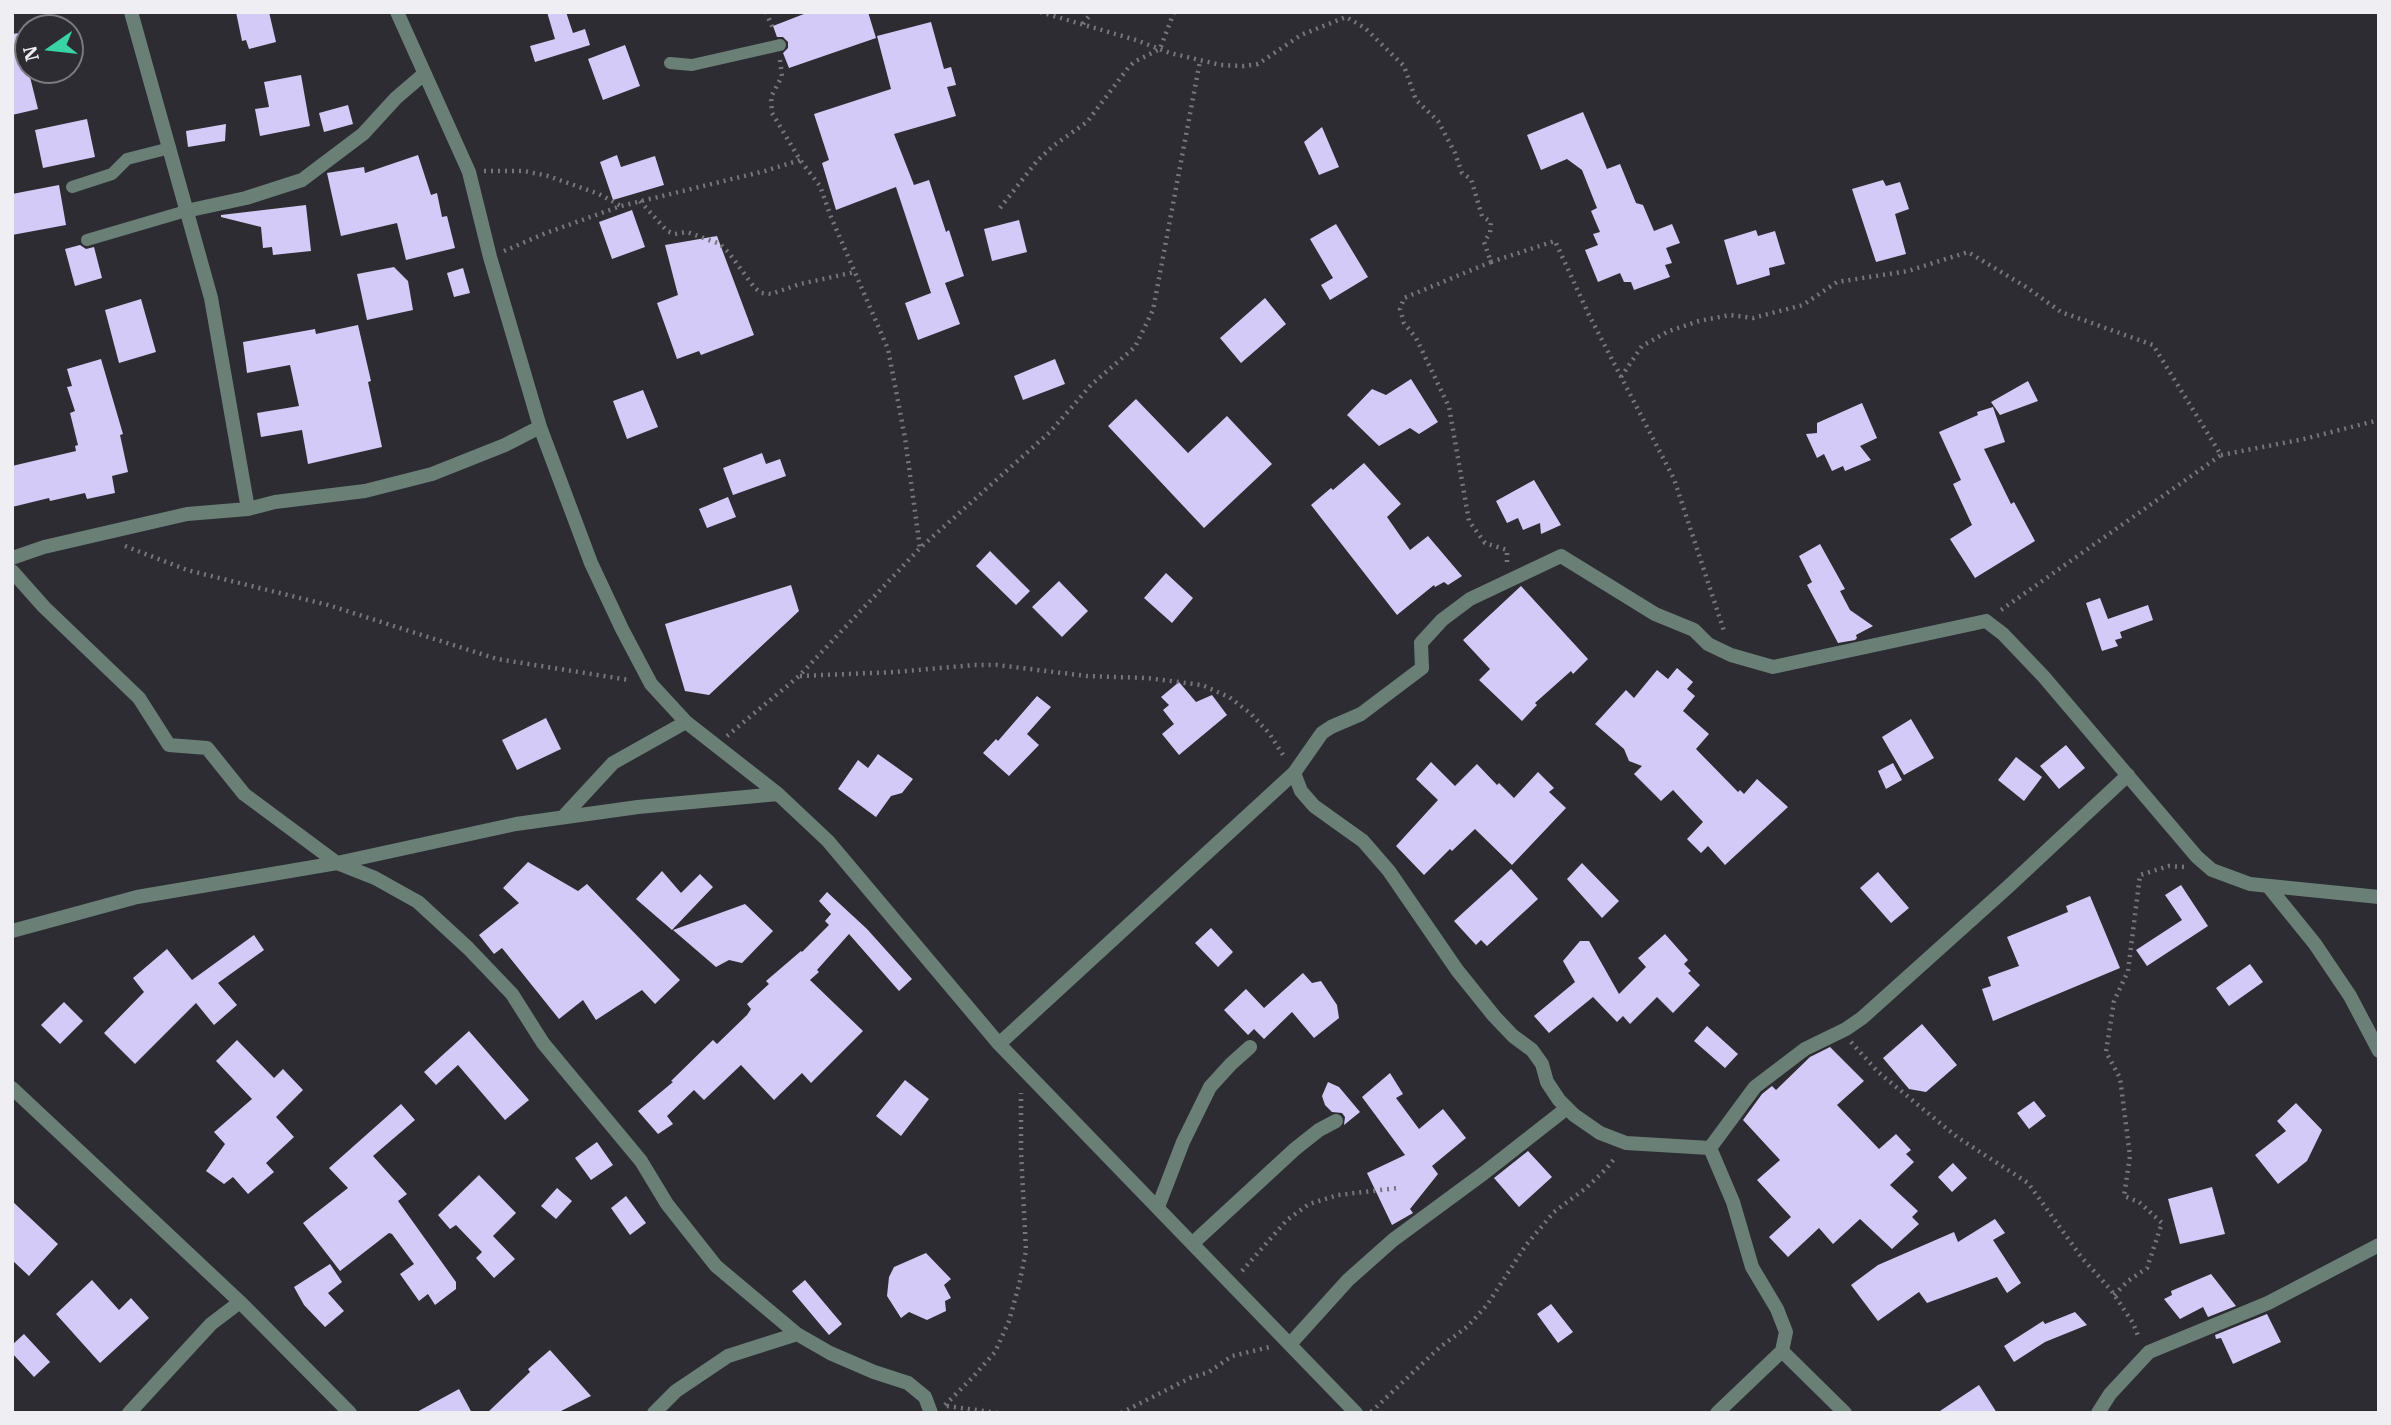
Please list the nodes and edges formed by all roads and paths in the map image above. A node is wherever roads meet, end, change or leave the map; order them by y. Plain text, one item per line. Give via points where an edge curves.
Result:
1 (131, 12) edge
2 (397, 12) edge
3 (766, 12) edge
4 (1040, 12) edge
5 (1092, 12) edge
6 (1174, 12) edge
7 (1083, 24) junction
8 (778, 44) junction
9 (1160, 49) junction
10 (1200, 60) junction
11 (670, 63) dead end
12 (424, 74) junction
13 (170, 149) junction
14 (800, 160) junction
15 (469, 172) junction
16 (72, 187) dead end
17 (640, 201) junction
18 (621, 206) junction
19 (1000, 208) dead end
20 (186, 211) junction
21 (87, 240) dead end
22 (490, 257) junction
23 (1491, 262) junction
24 (855, 272) junction
25 (1621, 377) junction
26 (2379, 420) edge
27 (540, 427) junction
28 (2221, 455) junction
29 (248, 509) junction
30 (93, 534) junction
31 (920, 548) junction
32 (12, 558) edge
33 (12, 571) edge
34 (1511, 574) dead end
35 (1986, 621) junction
36 (1731, 655) junction
37 (799, 676) junction
38 (651, 684) junction
39 (687, 722) junction
40 (716, 745) junction
41 (1294, 773) junction
42 (2128, 775) junction
43 (778, 794) junction
44 (564, 816) junction
45 (337, 863) junction
46 (2212, 870) junction
47 (2268, 886) junction
48 (2379, 897) edge
49 (12, 931) edge
50 (1841, 1031) junction
51 (999, 1044) junction
52 (1250, 1047) dead end
53 (2379, 1051) edge
54 (1019, 1064) junction
55 (12, 1088) edge
56 (1567, 1108) junction
57 (1336, 1121) dead end
58 (1626, 1143) junction
59 (1710, 1148) junction
60 (1398, 1188) dead end
61 (1158, 1207) junction
62 (1193, 1242) junction
63 (2379, 1245) edge
64 (1232, 1283) junction
65 (2114, 1295) junction
66 (240, 1302) junction
67 (797, 1334) junction
68 (1291, 1343) junction
69 (1782, 1351) junction
70 (2146, 1355) junction
71 (937, 1409) edge
72 (129, 1413) edge
73 (350, 1413) edge
74 (654, 1413) edge
75 (936, 1413) edge
76 (998, 1413) edge
77 (1121, 1413) edge
78 (1356, 1413) edge
79 (1369, 1413) edge
80 (1717, 1413) edge
81 (1845, 1413) edge
82 (2098, 1413) edge

1 - 13 street
2 - 12 street
3 - 8 path
4 - 7 path
5 - 7 path
6 - 9 path
7 - 9 path
8 - 11 lane via 692,65
8 - 14 path via 782,76 770,105
9 - 10 path
9 - 19 path via 1134,62 1087,122 1037,161
10 - 23 path via 1221,65 1258,64 1301,36 1346,17 1365,28 1404,66 1416,100 1438,121 1462,173 1471,179 1482,216 1491,222 1483,242
10 - 31 path via 1153,310 1135,347 1091,385 1050,432
12 - 15 street
12 - 20 street via 363,134 302,180
13 - 16 lane via 127,159 112,174
13 - 20 street
14 - 17 path
14 - 24 path via 820,186
15 - 18 path via 536,173
15 - 22 street
17 - 18 path
17 - 24 path via 667,231 687,232 720,244 761,293
18 - 22 path
20 - 21 lane
20 - 29 street via 211,298
22 - 27 street
23 - 25 path via 1555,241
23 - 34 path via 1404,298 1400,309 1449,407 1469,521 1485,543 1507,550
24 - 31 path via 888,349
25 - 28 path via 1642,346 1669,331 1730,314 1754,318 1777,312 1803,305 1836,282 1908,271 1968,252 2061,312 2154,345
25 - 36 path via 1674,479
26 - 28 path
27 - 29 street via 432,474 365,491
27 - 38 street via 592,563
28 - 35 path
29 - 30 street via 187,514
30 - 32 street
30 - 38 path via 187,570 328,606 497,659
31 - 37 path
33 - 45 street via 139,698 169,745 207,748 244,794
35 - 36 street via 1773,667
35 - 42 street via 2044,677
36 - 41 street via 1709,644 1694,629 1655,614 1560,556 1469,599 1443,620 1421,643 1422,668 1361,714 1322,733
37 - 40 path
37 - 41 path via 997,665 1202,685 1250,713
38 - 39 street
39 - 40 street
39 - 44 street via 613,763
40 - 43 street
41 - 51 street
41 - 56 street via 1314,806 1363,841 1389,871 1457,970 1513,1037 1532,1050 1547,1082
42 - 46 street
42 - 50 street via 1862,1018
43 - 44 street
43 - 51 street via 828,841
44 - 45 street
45 - 49 street via 137,897
45 - 67 street via 418,902 468,948 512,994 543,1043 641,1161 667,1204 716,1266
46 - 47 street
46 - 65 path via 2169,866 2140,875 2128,971 2114,1001 2106,1052 2120,1078 2130,1156 2124,1196 2139,1202 2162,1223 2147,1268
47 - 48 street
47 - 53 street via 2350,996
50 - 59 street via 1805,1049 1755,1087
50 - 65 path via 1878,1072 1957,1137 2028,1183 2081,1258
51 - 54 street
52 - 61 street via 1210,1087
54 - 61 street
54 - 71 path via 1026,1251 1019,1285 995,1352
55 - 66 street
56 - 58 street via 1600,1133
56 - 68 street via 1393,1240 1348,1280
57 - 62 street via 1295,1149
58 - 59 street
58 - 79 path via 1606,1169 1554,1212 1468,1326
59 - 69 street via 1733,1202 1752,1267 1786,1332
60 - 64 path via 1338,1195 1310,1204 1273,1234
61 - 62 street
62 - 64 street
63 - 70 street via 2268,1303
64 - 68 street
65 - 70 path
66 - 72 street via 211,1324
66 - 73 street
67 - 71 street via 830,1353 908,1384
67 - 74 street via 728,1356 676,1391
68 - 77 path via 1232,1356 1209,1372
68 - 78 street
69 - 80 street
69 - 81 street
70 - 82 street
71 - 75 path
71 - 76 path

